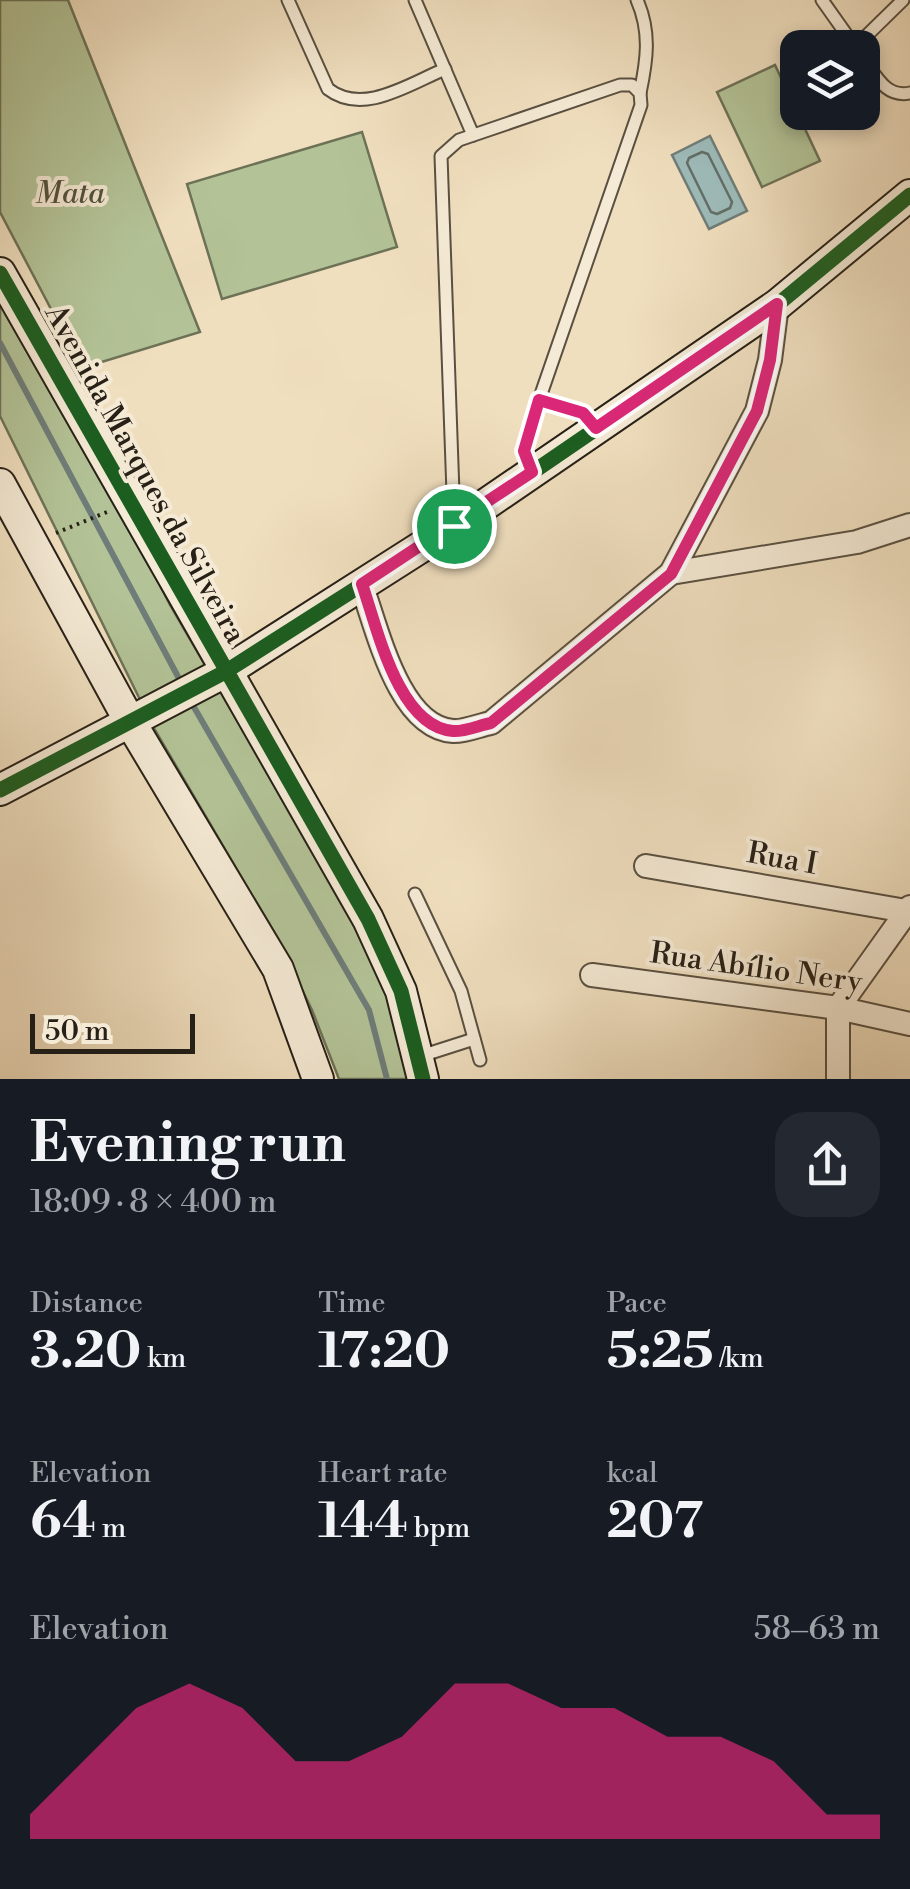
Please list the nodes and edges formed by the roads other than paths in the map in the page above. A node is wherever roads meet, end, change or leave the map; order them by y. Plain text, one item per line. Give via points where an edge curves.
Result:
1 (288, 0) edge
2 (415, 0) edge
3 (637, 0) edge
4 (822, 0) edge
5 (902, 0) edge
6 (844, 30) edge
7 (873, 30) edge
8 (445, 69) junction
9 (880, 82) edge
10 (910, 93) edge
11 (640, 94) junction
12 (473, 135) junction
13 (910, 194) edge
14 (0, 273) edge
15 (777, 304) junction
16 (539, 400) junction
17 (596, 428) junction
18 (532, 472) junction
19 (0, 484) edge
20 (454, 526) junction
21 (910, 526) edge
22 (671, 574) junction
23 (362, 584) junction
24 (216, 676) junction
25 (140, 715) junction
26 (0, 790) edge
27 (646, 866) dead end
28 (416, 894) dead end
29 (908, 909) edge
30 (592, 975) dead end
31 (838, 1008) junction
32 (910, 1024) edge
33 (474, 1039) junction
34 (480, 1060) dead end
35 (420, 1068) edge
36 (318, 1079) edge
37 (838, 1079) edge

1 - 8 lane via 328,89 338,96 366,102
2 - 8 lane
3 - 11 lane via 648,53
4 - 6 lane
5 - 7 lane
8 - 12 lane
9 - 10 lane via 898,95
11 - 12 lane via 620,85
11 - 16 lane
12 - 20 lane via 448,146 439,169
13 - 15 street
14 - 24 street, Avenida Marques da Silveira
15 - 17 street
15 - 22 street via 757,411
16 - 17 lane via 583,413
16 - 18 lane via 524,451
17 - 18 street
18 - 20 street
19 - 25 street
20 - 23 street
21 - 22 street via 857,542
22 - 23 street via 491,723 454,732 426,723 402,693
23 - 24 street
24 - 25 street
24 - 35 street, Avenida Marques da Silveira via 368,919 401,991
25 - 26 street
25 - 36 street via 278,970
27 - 29 street, Rua I
28 - 33 lane via 461,991
29 - 31 street
30 - 31 street, Rua Abílio Nery
31 - 32 street, Rua Abílio Nery
31 - 37 street
33 - 34 lane
33 - 35 lane

